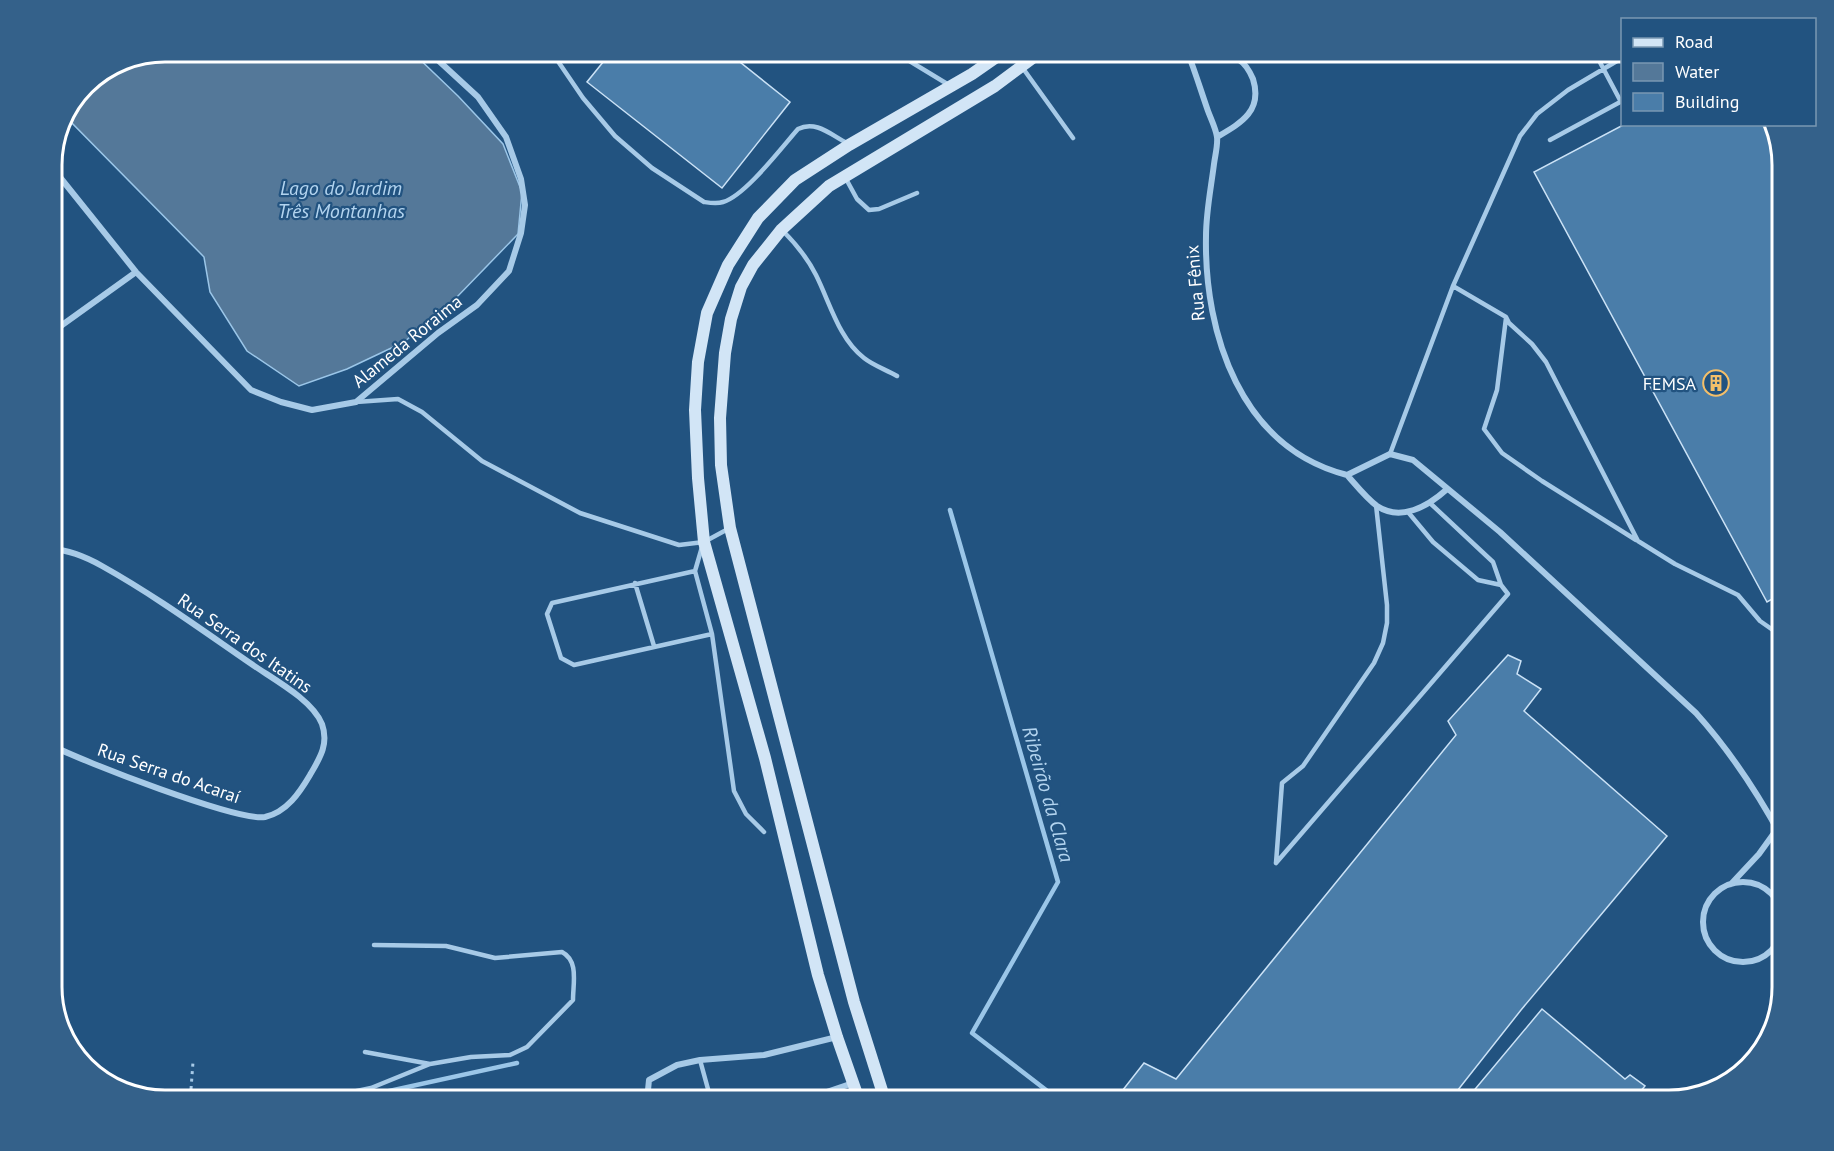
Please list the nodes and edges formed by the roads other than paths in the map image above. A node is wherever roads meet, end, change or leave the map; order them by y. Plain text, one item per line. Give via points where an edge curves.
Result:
1 (440, 62) edge
2 (558, 62) edge
3 (911, 62) edge
4 (988, 62) edge
5 (1027, 62) edge
6 (1191, 62) edge
7 (1240, 62) edge
8 (1599, 62) edge
9 (1615, 62) edge
10 (1022, 66) junction
11 (1602, 69) junction
12 (951, 87) junction
13 (1621, 99) edge
14 (1621, 102) edge
15 (1217, 137) junction
16 (1073, 138) dead end
17 (1550, 140) dead end
18 (849, 145) junction
19 (844, 177) junction
20 (62, 180) edge
21 (917, 193) dead end
22 (781, 230) junction
23 (136, 272) junction
24 (1452, 286) junction
25 (1506, 317) junction
26 (62, 325) edge
27 (897, 376) dead end
28 (356, 402) junction
29 (1390, 453) junction
30 (1347, 475) junction
31 (1446, 489) junction
32 (1431, 504) junction
33 (1376, 505) junction
34 (1408, 512) junction
35 (730, 528) junction
36 (1638, 541) junction
37 (704, 542) junction
38 (62, 550) edge
39 (695, 571) junction
40 (635, 583) junction
41 (1501, 585) junction
42 (1772, 630) edge
43 (712, 634) junction
44 (654, 646) junction
45 (62, 749) edge
46 (278, 812) joint
47 (1772, 821) edge
48 (764, 831) dead end
49 (1772, 836) edge
50 (1731, 884) junction
51 (1772, 895) edge
52 (374, 945) dead end
53 (1772, 949) edge
54 (837, 1037) junction
55 (365, 1052) dead end
56 (700, 1060) junction
57 (430, 1065) junction
58 (853, 1082) junction
59 (362, 1090) edge
60 (648, 1090) edge
61 (708, 1090) edge
62 (831, 1090) edge
63 (856, 1090) edge
64 (882, 1090) edge

1 - 28 street, Alameda Roraima via 478,97 506,137 521,179 525,205 521,233 509,272 477,305
2 - 18 lane via 615,136 652,168 704,202 714,204 735,197 804,126 819,127
3 - 12 lane
4 - 12 main road
5 - 10 main road
6 - 15 street, Rua Fênix
7 - 15 street, Rua Fênix via 1252,78 1252,110
8 - 11 lane
9 - 11 lane
10 - 16 lane
10 - 19 main road
11 - 13 lane
11 - 24 lane via 1537,114 1520,136
12 - 18 main road
14 - 17 lane
15 - 30 street, Rua Fênix via 1206,234 1206,283 1223,356 1255,413 1277,437 1320,467
18 - 37 main road via 795,180 758,218 728,264 707,313 698,362 696,410
19 - 21 lane via 869,210
19 - 22 main road
20 - 23 street, Alameda Roraima
22 - 27 lane via 815,273 850,344 865,359
22 - 35 main road via 741,287 725,353 721,465
23 - 26 street
23 - 28 street, Alameda Roraima via 251,390 312,410
24 - 25 lane
24 - 29 lane
25 - 36 lane via 1546,362
25 - 36 lane via 1497,390 1484,429 1502,453
28 - 37 lane via 398,399 422,412 482,461 580,513 679,545
29 - 30 street
29 - 31 street via 1413,460
30 - 33 street
31 - 32 street
31 - 47 street via 1500,532 1696,713 1716,736
32 - 34 street
32 - 41 lane via 1493,562
33 - 34 street via 1386,511
33 - 41 lane via 1388,605 1383,643 1374,663 1303,766 1282,783 1276,863 1509,594
34 - 41 lane via 1433,542 1478,580
35 - 37 lane
35 - 64 main road via 862,1029
36 - 42 lane via 1738,595
37 - 39 lane
37 - 54 main road
38 - 46 street, Rua Serra dos Itatins via 101,565 157,600 301,698 314,712 325,735 324,752 291,803
39 - 40 lane
39 - 43 lane
40 - 44 lane
40 - 44 lane via 552,603 547,614 561,658 574,665
43 - 44 lane
43 - 48 lane via 734,791 746,814
45 - 46 street, Rua Serra do Acaraí via 221,808 249,816 265,817
49 - 50 street
50 - 51 street via 1745,882
50 - 53 street via 1709,901 1704,912 1706,937 1716,952 1732,961 1757,960
52 - 57 lane via 446,946 495,958 562,952 574,963 573,1000 527,1047 510,1055
54 - 56 street via 764,1055
54 - 58 main road
55 - 57 lane
56 - 60 street via 661,1072 649,1080
56 - 61 lane
57 - 59 lane
58 - 62 street
58 - 63 main road

